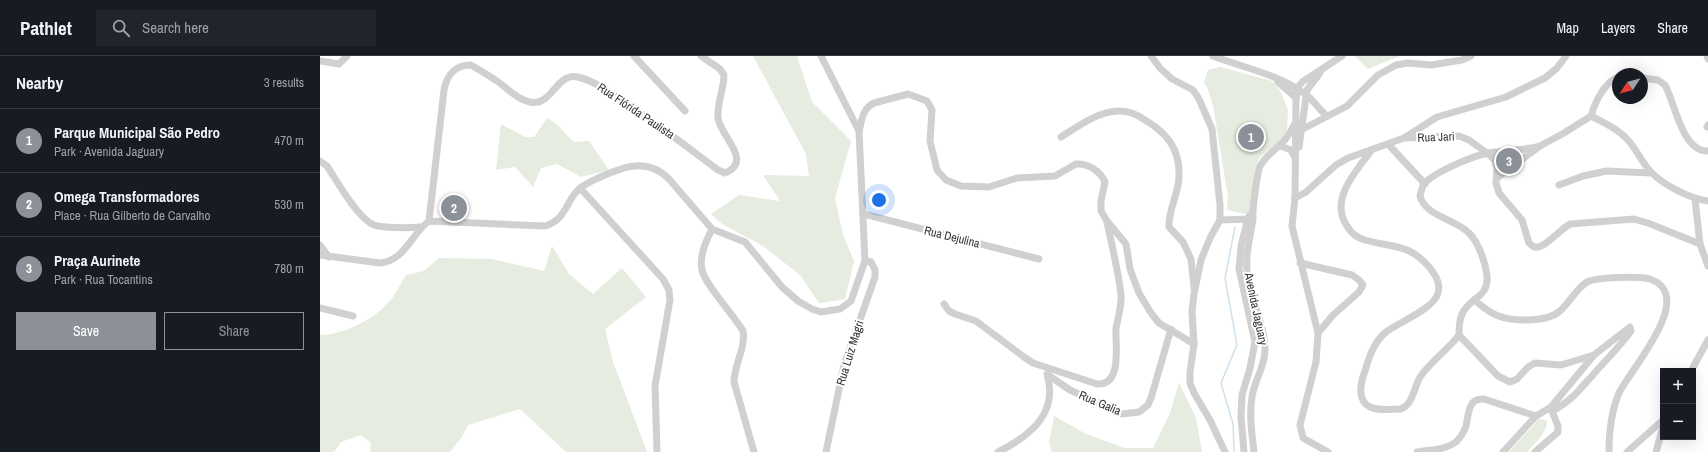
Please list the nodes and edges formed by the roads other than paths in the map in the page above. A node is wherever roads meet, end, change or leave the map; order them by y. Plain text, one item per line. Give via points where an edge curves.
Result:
1 (347, 56) edge
2 (634, 56) edge
3 (701, 56) edge
4 (821, 56) edge
5 (1151, 56) edge
6 (1213, 56) edge
7 (1342, 56) edge
8 (1471, 56) edge
9 (1566, 56) edge
10 (1707, 56) edge
11 (1708, 59) edge
12 (320, 61) edge
13 (1325, 69) junction
14 (1269, 75) junction
15 (1279, 78) junction
16 (1648, 79) edge
17 (1612, 81) edge
18 (1302, 82) junction
19 (1298, 90) junction
20 (1306, 94) junction
21 (1296, 98) junction
22 (685, 111) dead end
23 (1327, 116) junction
24 (1591, 116) junction
25 (1295, 119) junction
26 (1304, 120) junction
27 (859, 131) junction
28 (1299, 134) junction
29 (1062, 137) dead end
30 (1404, 138) junction
31 (1388, 144) junction
32 (1540, 146) junction
33 (1283, 147) junction
34 (1371, 151) junction
35 (1708, 151) edge
36 (1273, 152) junction
37 (1487, 153) junction
38 (1294, 156) junction
39 (320, 160) edge
40 (1294, 172) junction
41 (1651, 173) junction
42 (1497, 178) junction
43 (1425, 184) junction
44 (1559, 185) dead end
45 (580, 188) junction
46 (1295, 198) junction
47 (1695, 199) junction
48 (1708, 201) edge
49 (864, 214) junction
50 (1251, 216) junction
51 (1220, 220) junction
52 (429, 221) junction
53 (1107, 222) junction
54 (420, 227) junction
55 (712, 229) junction
56 (1700, 244) junction
57 (320, 245) edge
58 (320, 255) edge
59 (329, 257) junction
60 (1039, 259) dead end
61 (865, 261) junction
62 (1300, 263) junction
63 (1708, 266) edge
64 (1194, 294) junction
65 (1474, 300) junction
66 (944, 304) dead end
67 (320, 308) edge
68 (353, 316) dead end
69 (1171, 329) junction
70 (1253, 329) junction
71 (1261, 329) junction
72 (1318, 333) junction
73 (1460, 335) junction
74 (1708, 340) edge
75 (1194, 344) junction
76 (1594, 355) junction
77 (1045, 366) junction
78 (1693, 368) edge
79 (1048, 375) junction
80 (1552, 409) junction
81 (1536, 416) junction
82 (1660, 423) edge
83 (1660, 438) edge
84 (656, 452) edge
85 (754, 452) edge
86 (826, 452) edge
87 (998, 452) edge
88 (1225, 452) edge
89 (1244, 452) edge
90 (1254, 452) edge
91 (1328, 452) edge
92 (1417, 452) edge
93 (1503, 452) edge
94 (1535, 452) edge
95 (1609, 452) edge
96 (1627, 452) edge
97 (1656, 452) edge

1 - 12 street via 338,64
2 - 22 street
3 - 52 street, Rua Flórida Paulista via 724,74 718,100 718,120 734,150 736,163 733,170 725,173 602,87 587,80 577,77 563,79 547,97 538,102 530,102 521,99 471,65 452,70 444,90
4 - 27 street
5 - 51 street via 1172,78 1193,90 1210,121
6 - 14 street
7 - 13 street
8 - 23 street via 1431,65 1396,65 1378,75 1347,106
9 - 30 street via 1551,73 1525,89 1487,104 1437,117
10 - 11 street
13 - 18 street
13 - 20 street via 1309,86
14 - 15 street
14 - 21 street
15 - 18 street
15 - 19 street
16 - 35 street via 1658,80 1665,85 1687,139 1699,150
17 - 24 street via 1606,85
18 - 19 street
19 - 20 street
19 - 21 street
20 - 23 street
20 - 26 street
21 - 25 street
23 - 28 street
24 - 32 street
24 - 41 street via 1627,138
25 - 26 street
25 - 28 street
25 - 36 street, Avenida Jaguary via 1288,138
26 - 28 street
27 - 49 street
27 - 53 street via 864,113 869,106 908,94 921,98 927,101 932,110 930,141 937,170 946,180 961,186 989,187 1012,179 1055,176 1076,164 1085,164 1100,174 1105,182 1101,208
28 - 33 street
28 - 38 street
28 - 40 street
29 - 64 street via 1092,119 1120,111 1140,116 1163,132 1175,150 1180,176 1168,227 1183,242 1191,259
30 - 31 street
30 - 37 street, Rua Jari via 1459,136
31 - 34 street
31 - 43 street
32 - 37 street via 1520,151
32 - 42 street
33 - 36 street
33 - 38 street via 1291,150
34 - 46 street via 1342,161 1306,192
34 - 73 street via 1344,190 1341,202 1343,220 1357,237 1397,246 1414,253 1434,274 1439,287 1435,300 1385,333 1376,344 1362,378 1362,400 1376,409 1403,408 1409,402 1419,378
36 - 50 street, Avenida Jaguary via 1261,165 1257,176
37 - 42 street, Rua Jari via 1495,160 1498,168
37 - 43 street via 1450,168
38 - 40 street
39 - 54 street via 366,221 375,226
40 - 46 street
41 - 44 street via 1607,172 1583,176
41 - 47 street
42 - 56 street, Rua Jari via 1499,193 1522,220 1529,243 1534,247 1541,247 1570,224 1629,219 1648,223
43 - 65 street via 1420,196 1422,204 1469,233 1483,258 1487,276 1486,288 1481,296
45 - 52 street via 561,217 545,226
45 - 55 street via 601,177 634,166 653,168 669,178
45 - 84 street via 649,262 663,279 668,290 670,300 655,386
46 - 62 street via 1292,226
47 - 48 street
47 - 56 street
49 - 60 street, Rua Dejulina
49 - 61 street
50 - 51 street
50 - 70 street, Avenida Jaguary via 1241,246 1239,269
50 - 71 street, Avenida Jaguary via 1246,269
51 - 64 street via 1201,260
52 - 54 street
53 - 69 street via 1126,244 1134,282 1151,313 1159,323
53 - 77 street via 1121,300 1116,327 1114,374 1109,381 1097,384
54 - 59 street via 400,254 388,262
55 - 61 street via 745,242 789,294 821,312 840,309 851,302
55 - 85 street via 704,246 702,270 713,290 743,331 734,382
56 - 63 street
57 - 59 street
58 - 59 street
61 - 86 street, Rua Luiz Magri via 871,262 875,277 844,365
62 - 72 street
62 - 72 street via 1352,275 1363,285
64 - 75 street
65 - 73 street via 1462,312
65 - 95 street via 1493,314 1507,319 1544,319 1559,312 1582,286 1595,279 1649,279 1661,287 1665,294 1664,317 1615,403 1610,422
66 - 77 street via 949,311 976,321 1024,358
67 - 68 street
69 - 75 street
69 - 79 street, Rua Galia via 1151,398 1148,405 1139,412 1122,414 1113,411 1070,390
70 - 71 street
70 - 89 street, Avenida Jaguary via 1254,349 1241,401
71 - 90 street, Avenida Jaguary via 1264,359 1251,406
72 - 91 street via 1316,362 1300,425 1303,438
73 - 76 street via 1498,376 1510,382 1517,379 1535,362 1561,365
74 - 78 street
75 - 88 street via 1190,383
76 - 80 street
76 - 80 street via 1631,328 1616,351 1569,401
77 - 79 street
79 - 87 street via 1050,403 1040,421 1019,441
80 - 81 street
80 - 94 street via 1558,432
81 - 92 street via 1477,399 1470,405 1466,427 1456,441 1445,447
81 - 93 street
82 - 96 street
83 - 97 street

